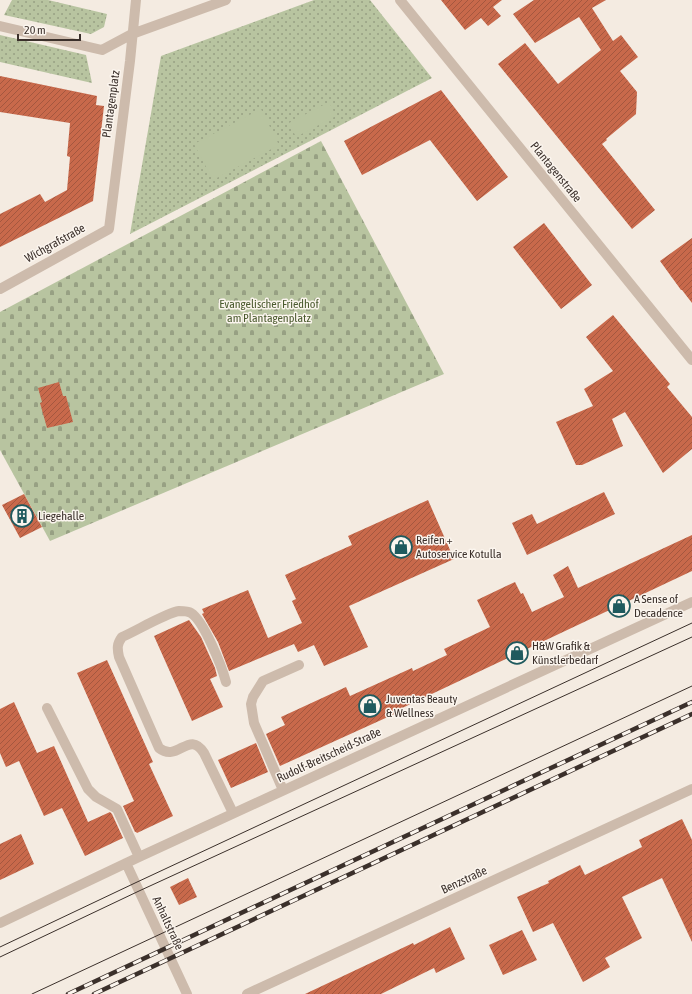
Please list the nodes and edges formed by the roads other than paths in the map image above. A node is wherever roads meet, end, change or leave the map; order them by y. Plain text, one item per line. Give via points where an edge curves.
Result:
1 (136, 0) edge
2 (226, 0) edge
3 (400, 0) edge
4 (0, 26) edge
5 (132, 34) junction
6 (111, 212) joint
7 (0, 289) edge
8 (692, 360) edge
9 (692, 602) edge
10 (299, 665) dead end
11 (226, 682) dead end
12 (47, 708) dead end
13 (692, 789) edge
14 (283, 790) junction
15 (233, 813) junction
16 (139, 857) junction
17 (126, 863) junction
18 (0, 923) edge
19 (187, 994) edge
20 (247, 994) edge

1 - 5 street, Plantagenplatz
2 - 5 street
3 - 8 street, Plantagenstraße
4 - 5 street via 102,50
5 - 6 street, Plantagenplatz
6 - 7 street, Wichgrafstraße via 108,228
9 - 14 street, Rudolf-Breitscheid-Straße
10 - 14 street via 263,681 253,697 252,704 254,723
11 - 15 street via 222,667 201,624 191,613 172,613 122,637 118,643 119,657 159,748 170,753 192,743 197,744 204,752
12 - 16 street via 88,789 96,798 117,809
13 - 20 street, Benzstraße
14 - 15 street, Rudolf-Breitscheid-Straße
15 - 16 street, Rudolf-Breitscheid-Straße
16 - 17 street, Rudolf-Breitscheid-Straße
17 - 18 street, Rudolf-Breitscheid-Straße
17 - 19 street, Anhaltstraße

